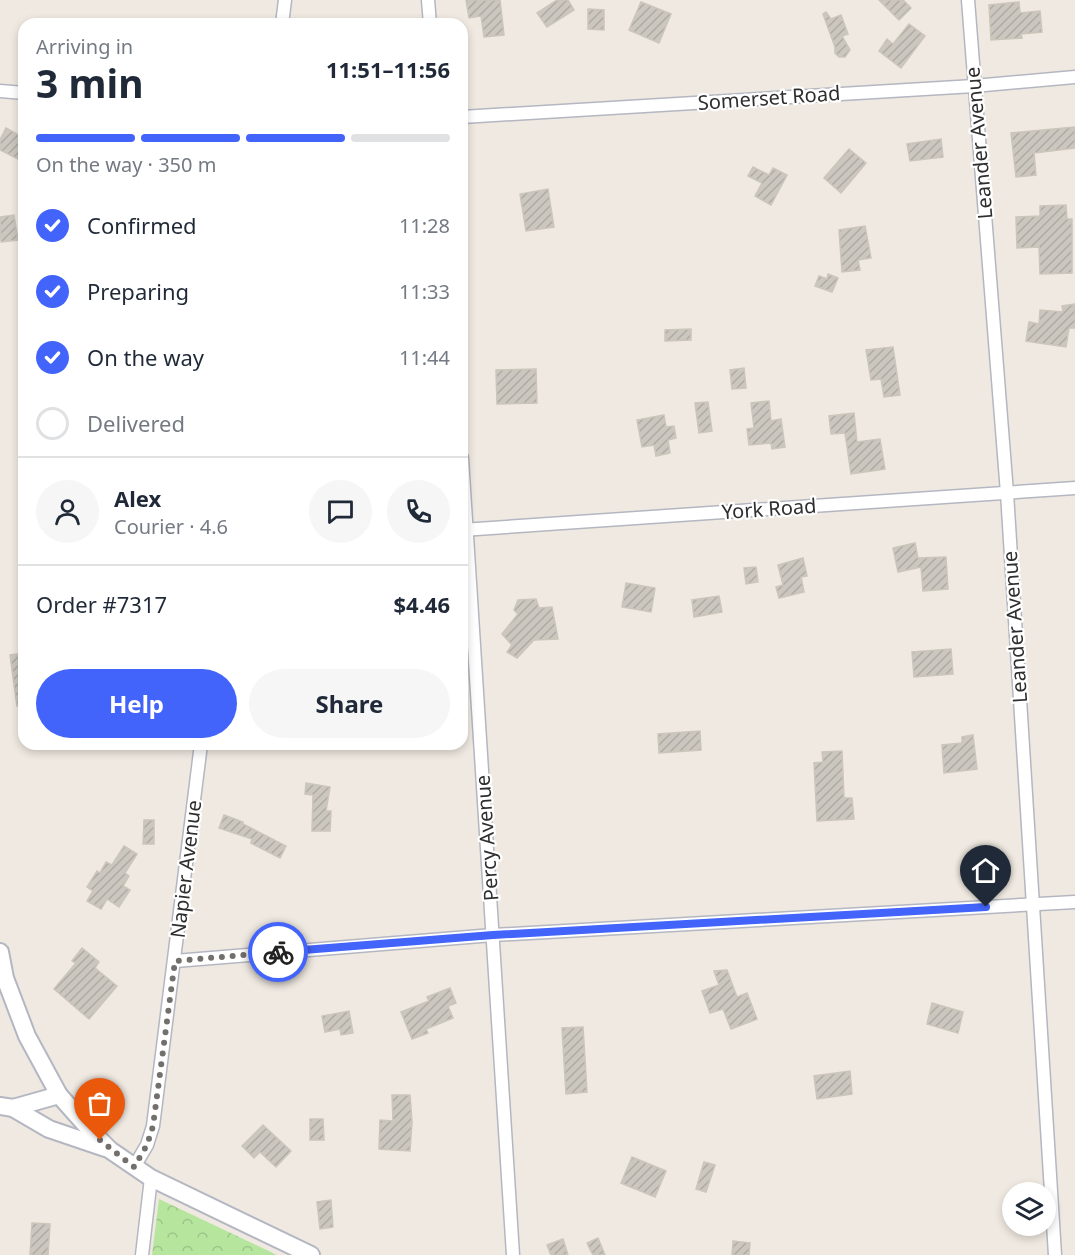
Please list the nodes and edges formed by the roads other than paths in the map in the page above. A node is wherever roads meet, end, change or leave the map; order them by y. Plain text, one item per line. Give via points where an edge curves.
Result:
1 (285, 0) edge
2 (428, 0) edge
3 (968, 0) edge
4 (283, 18) edge
5 (430, 18) edge
6 (1075, 76) edge
7 (974, 86) junction
8 (0, 91) edge
9 (18, 92) edge
10 (468, 117) edge
11 (1075, 488) edge
12 (1007, 493) junction
13 (468, 529) edge
14 (468, 572) edge
15 (200, 750) edge
16 (1075, 902) edge
17 (1033, 904) junction
18 (493, 935) junction
19 (0, 952) edge
20 (175, 961) junction
21 (59, 1095) junction
22 (6, 1107) edge
23 (110, 1150) junction
24 (134, 1167) junction
25 (151, 1178) junction
26 (142, 1255) edge
27 (311, 1255) edge
28 (513, 1255) edge
29 (1055, 1255) edge

1 - 4 street
2 - 5 street
3 - 7 street, Leander Avenue
6 - 7 street, Somerset Road
7 - 10 street, Somerset Road
7 - 12 street, Leander Avenue
8 - 9 street
11 - 12 street, York Road
12 - 13 street, York Road
12 - 17 street, Leander Avenue
14 - 18 street, Percy Avenue
15 - 20 street, Napier Avenue
16 - 17 street
17 - 18 street
17 - 29 street, Leander Avenue
18 - 20 street
18 - 28 street, Percy Avenue
19 - 21 main road via 5,978 27,1036
20 - 24 street, Napier Avenue via 153,1126
21 - 22 main road
21 - 23 main road
22 - 23 main road via 49,1129
23 - 24 main road
24 - 25 main road
25 - 26 street
25 - 27 main road

